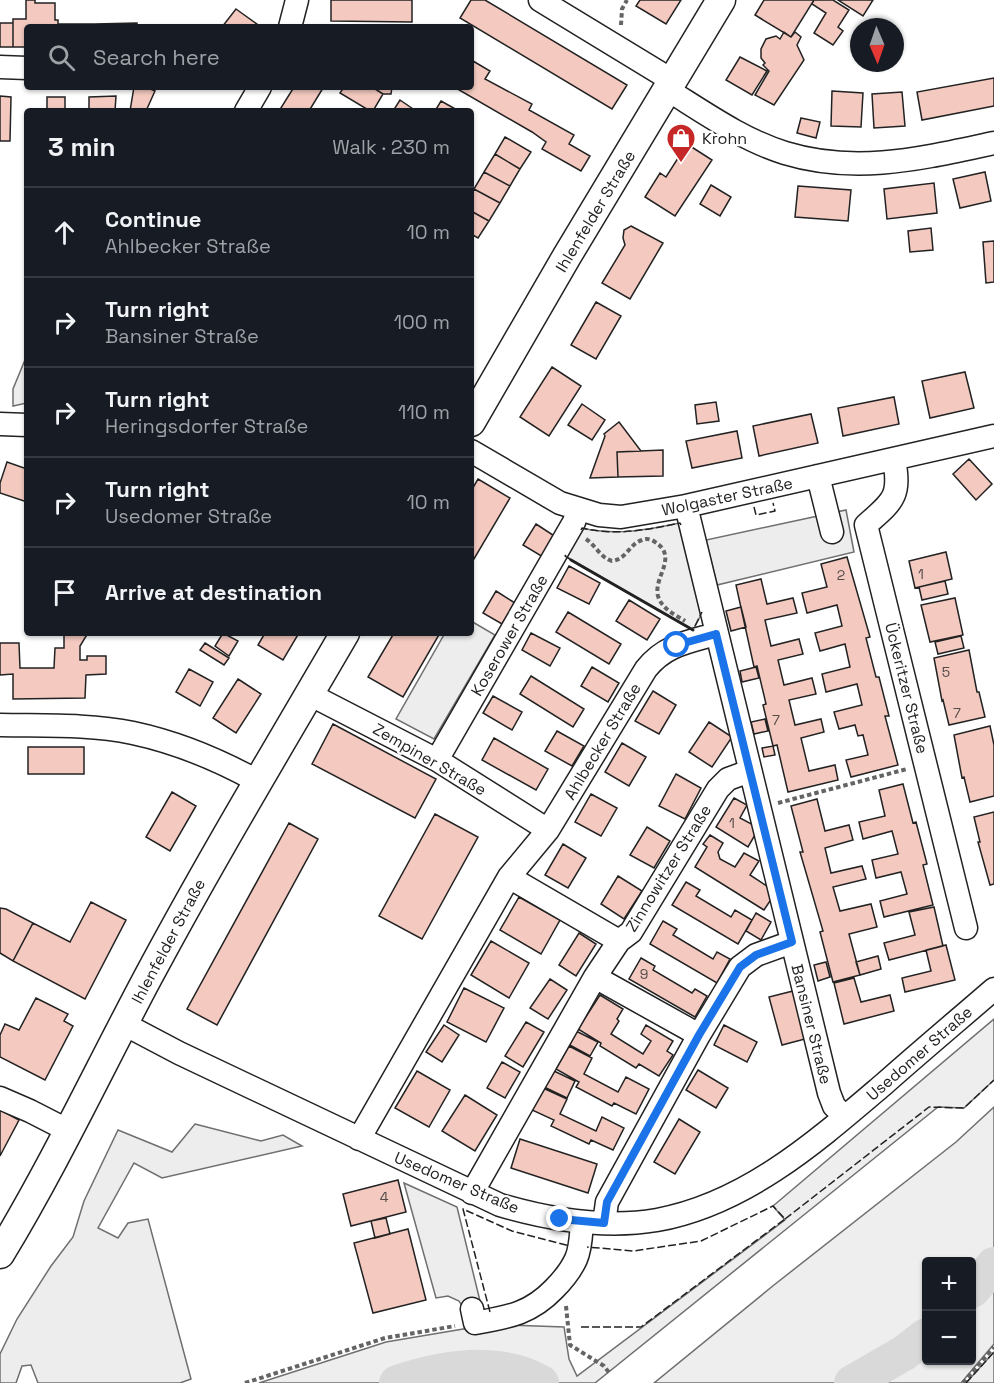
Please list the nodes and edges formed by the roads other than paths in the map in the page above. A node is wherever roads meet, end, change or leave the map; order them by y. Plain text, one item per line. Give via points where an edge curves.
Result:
1 (297, 0) edge
2 (540, 0) edge
3 (721, 0) edge
4 (291, 24) edge
5 (0, 67) edge
6 (24, 68) edge
7 (671, 85) junction
8 (258, 90) edge
9 (248, 108) edge
10 (994, 143) edge
11 (474, 417) edge
12 (0, 424) edge
13 (24, 425) edge
14 (994, 436) edge
15 (474, 453) edge
16 (894, 459) junction
17 (818, 476) junction
18 (686, 506) junction
19 (574, 520) junction
20 (832, 532) dead end
21 (343, 636) edge
22 (708, 636) junction
23 (309, 694) junction
24 (0, 725) edge
25 (437, 759) junction
26 (750, 771) junction
27 (257, 781) junction
28 (548, 830) junction
29 (509, 877) junction
30 (966, 928) dead end
31 (619, 941) junction
32 (792, 942) junction
33 (595, 977) junction
34 (994, 989) edge
35 (124, 1024) junction
36 (699, 1035) junction
37 (0, 1098) edge
38 (844, 1118) junction
39 (69, 1131) junction
40 (359, 1139) junction
41 (472, 1193) junction
42 (593, 1222) junction
43 (0, 1254) edge
44 (474, 1316) road end

1 - 4 street
2 - 7 street
3 - 7 main road, Ihlenfelder Straße
5 - 6 street
7 - 10 street via 707,114 753,139 813,161 877,164
7 - 11 main road, Ihlenfelder Straße
8 - 9 street
12 - 13 street
14 - 16 street, Wolgaster Straße
15 - 19 street, Wolgaster Straße via 560,503
16 - 17 street, Wolgaster Straße
16 - 30 street, Ückeritzer Straße via 895,495 866,525
17 - 18 street, Wolgaster Straße
17 - 20 street
18 - 19 street, Wolgaster Straße
18 - 22 street, Bansiner Straße
19 - 25 street, Koserower Straße
21 - 23 main road, Ihlenfelder Straße
22 - 26 street, Bansiner Straße
22 - 28 street, Ahlbecker Straße via 663,651 646,669
23 - 25 street, Zempiner Straße
23 - 27 main road, Ihlenfelder Straße
24 - 27 street via 81,726 132,733 171,744
25 - 28 street, Zempiner Straße
26 - 31 street, Zinnowitzer Straße via 728,779 718,789 631,932
26 - 32 street, Bansiner Straße
27 - 35 main road, Ihlenfelder Straße
28 - 29 street, Ahlbecker Straße
29 - 31 street
29 - 40 street, Ahlbecker Straße
31 - 33 street, Zinnowitzer Straße
32 - 36 street via 756,955 740,967
32 - 38 street, Bansiner Straße via 829,1093
33 - 36 street
33 - 41 street, Zinnowitzer Straße
34 - 38 street, Usedomer Straße
35 - 39 main road, Ihlenfelder Straße
35 - 40 street, Usedomer Straße
36 - 42 street
37 - 39 street
38 - 42 street, Usedomer Straße via 768,1174 719,1200 658,1219
39 - 43 main road, Ihlenfelder Straße
40 - 41 street, Usedomer Straße
41 - 42 street, Usedomer Straße via 531,1214
42 - 44 street via 565,1278 543,1300 527,1311 507,1317

